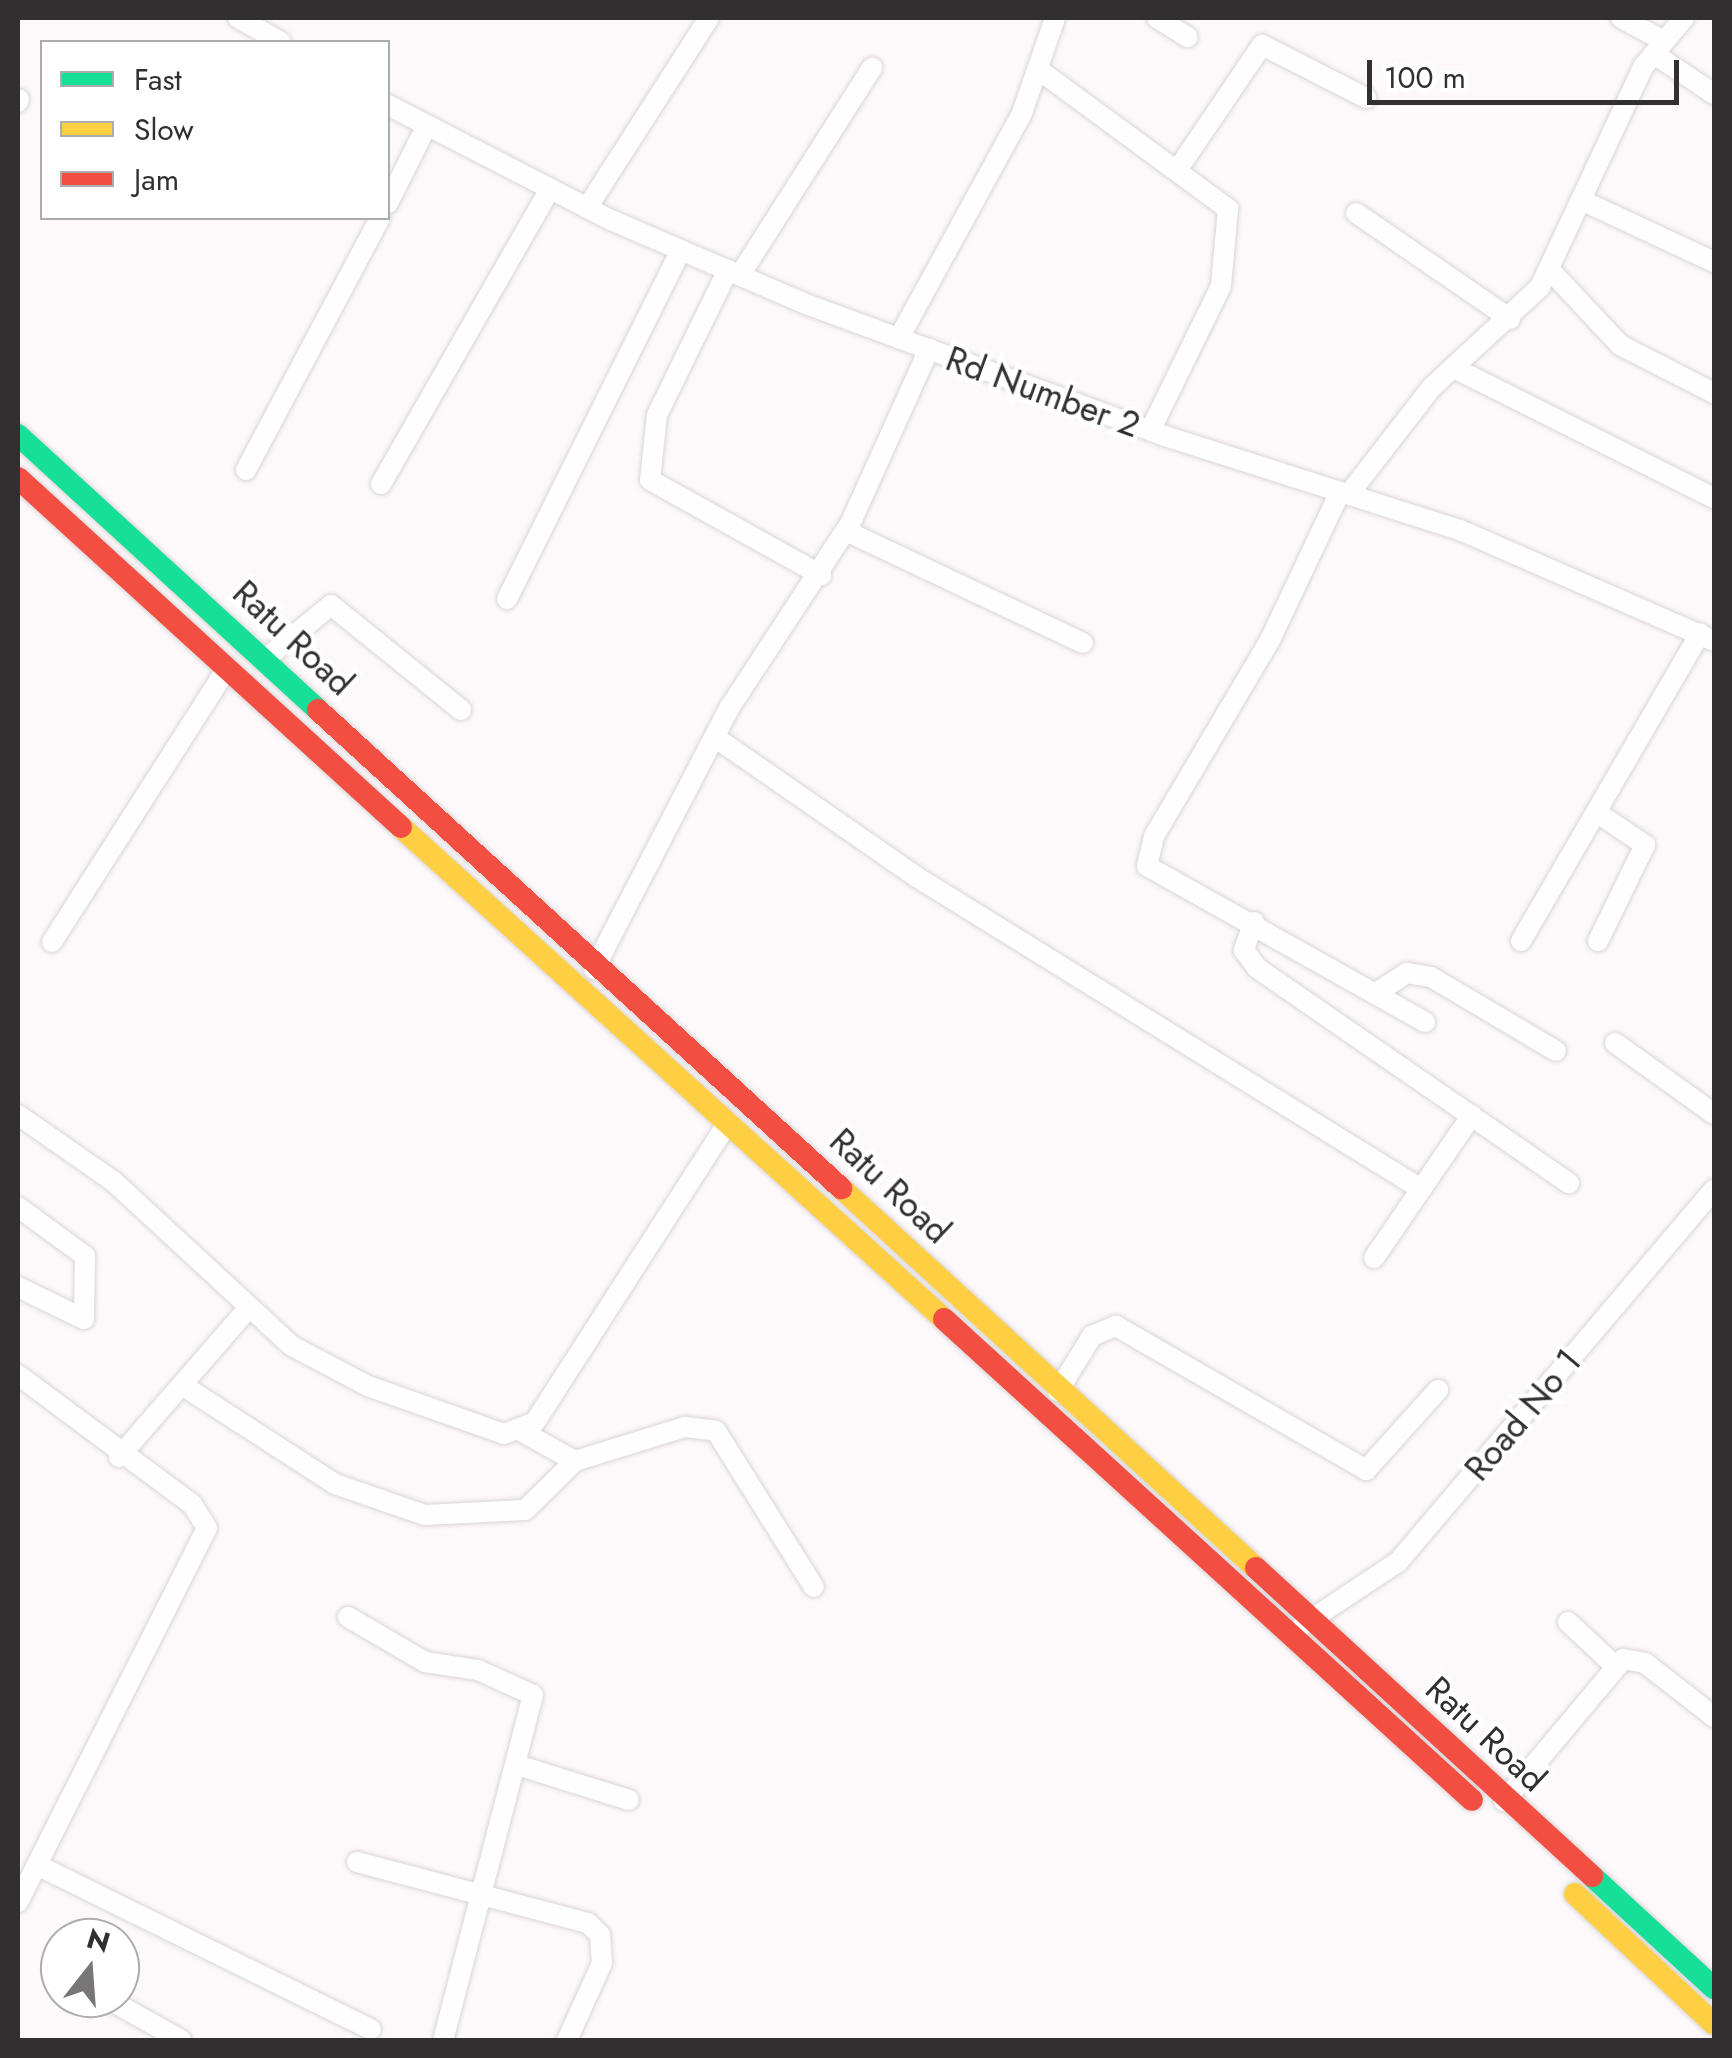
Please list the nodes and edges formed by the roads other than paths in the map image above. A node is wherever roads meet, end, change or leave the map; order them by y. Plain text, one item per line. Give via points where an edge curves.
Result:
1 (238, 18) edge
2 (708, 18) edge
3 (1056, 18) edge
4 (1157, 18) edge
5 (1621, 18) edge
6 (1684, 18) edge
7 (1188, 37) dead end
8 (277, 40) edge
9 (1659, 47) junction
10 (872, 68) dead end
11 (1039, 70) junction
12 (1714, 94) edge
13 (1366, 98) dead end
14 (390, 105) edge
15 (427, 125) junction
16 (1178, 170) junction
17 (550, 189) junction
18 (390, 199) edge
19 (1581, 200) junction
20 (587, 208) junction
21 (1356, 213) dead end
22 (379, 220) edge
23 (681, 250) junction
24 (1714, 262) edge
25 (1549, 269) junction
26 (734, 273) junction
27 (1510, 319) junction
28 (898, 338) junction
29 (929, 350) junction
30 (1454, 368) junction
31 (1714, 393) edge
32 (1150, 431) junction
33 (18, 435) edge
34 (246, 470) dead end
35 (18, 478) edge
36 (381, 484) dead end
37 (1344, 493) junction
38 (1714, 498) edge
39 (846, 531) junction
40 (821, 575) junction
41 (507, 600) dead end
42 (1707, 637) edge
43 (1083, 644) dead end
44 (265, 659) junction
45 (228, 668) junction
46 (460, 710) dead end
47 (716, 738) junction
48 (1599, 814) junction
49 (1254, 922) junction
50 (1521, 940) dead end
51 (1598, 941) dead end
52 (52, 942) dead end
53 (594, 969) junction
54 (1376, 992) junction
55 (1425, 1022) dead end
56 (1615, 1044) dead end
57 (1556, 1051) dead end
58 (18, 1114) edge
59 (1714, 1114) edge
60 (1472, 1115) junction
61 (728, 1122) junction
62 (1569, 1183) dead end
63 (1422, 1189) junction
64 (1713, 1194) edge
65 (18, 1207) edge
66 (1374, 1258) dead end
67 (18, 1287) edge
68 (246, 1310) junction
69 (18, 1374) edge
70 (185, 1387) junction
71 (1438, 1390) dead end
72 (1058, 1391) junction
73 (521, 1431) junction
74 (119, 1457) junction
75 (575, 1460) junction
76 (814, 1588) dead end
77 (348, 1618) dead end
78 (1312, 1618) junction
79 (1568, 1622) dead end
80 (1287, 1640) junction
81 (1614, 1666) junction
82 (1714, 1716) edge
83 (520, 1766) junction
84 (628, 1800) dead end
85 (1504, 1801) junction
86 (357, 1862) dead end
87 (37, 1865) junction
88 (484, 1894) junction
89 (18, 1902) edge
90 (1714, 1988) edge
91 (140, 2017) edge
92 (1714, 2024) edge
93 (371, 2028) dead end
94 (180, 2040) edge
95 (442, 2040) edge
96 (567, 2040) edge

1 - 8 street
2 - 20 street
3 - 11 street
4 - 7 street
5 - 9 street
6 - 9 street
9 - 12 street
9 - 19 street
10 - 26 street
11 - 16 street
11 - 28 street
13 - 16 street via 1262,45
14 - 15 street, Rd Number 2
15 - 17 street, Rd Number 2
15 - 18 street
16 - 32 street via 1228,210 1221,286
17 - 20 street, Rd Number 2
17 - 36 street
19 - 24 street
19 - 25 street
20 - 23 street, Rd Number 2
21 - 27 street
22 - 34 street
23 - 26 street, Rd Number 2
23 - 41 street
25 - 27 street
25 - 31 street via 1620,345
26 - 28 street, Rd Number 2
26 - 40 street via 657,416 650,480
27 - 30 street
28 - 29 street, Rd Number 2
29 - 32 street, Rd Number 2
29 - 39 street
30 - 37 street
30 - 38 street
32 - 37 street, Rd Number 2
33 - 44 main road, Ratu Road
35 - 45 main road, Ratu Road
37 - 42 street, Rd Number 2 via 1460,530
37 - 49 street via 1270,640 1146,854 1153,874
39 - 40 street
39 - 43 street
40 - 47 street
42 - 48 street
44 - 46 street via 331,605
44 - 53 main road, Ratu Road
45 - 52 street
45 - 61 main road, Ratu Road
47 - 53 street
47 - 63 street via 915,876
48 - 50 street
48 - 51 street via 1645,845
49 - 54 street
49 - 60 street via 1244,950 1257,968
53 - 72 main road, Ratu Road
54 - 55 street
54 - 57 street via 1419,974
56 - 59 street
58 - 68 street via 112,1181
60 - 62 street
60 - 63 street
61 - 73 street via 576,1362
61 - 80 main road, Ratu Road
63 - 66 street
64 - 78 street, Road No 1 via 1398,1562
65 - 67 street via 84,1256 84,1319
68 - 70 street
68 - 73 street via 368,1386 484,1432
69 - 74 street
70 - 74 street
70 - 75 street via 335,1484 425,1516 525,1510
71 - 72 street via 1366,1470 1116,1326 1092,1336
72 - 78 main road, Ratu Road
73 - 75 street
74 - 87 street via 192,1504 206,1528
75 - 76 street via 685,1428 716,1431
77 - 83 street via 425,1662 524,1688 535,1704
78 - 80 street, Road No 1
78 - 85 main road, Ratu Road
79 - 81 street
80 - 92 main road, Ratu Road
81 - 82 street via 1645,1663
81 - 85 street
83 - 84 street
83 - 88 street
85 - 90 main road, Ratu Road
86 - 88 street
87 - 89 street
87 - 93 street
88 - 95 street
88 - 96 street via 572,1918 600,1935 602,1963
91 - 94 street

